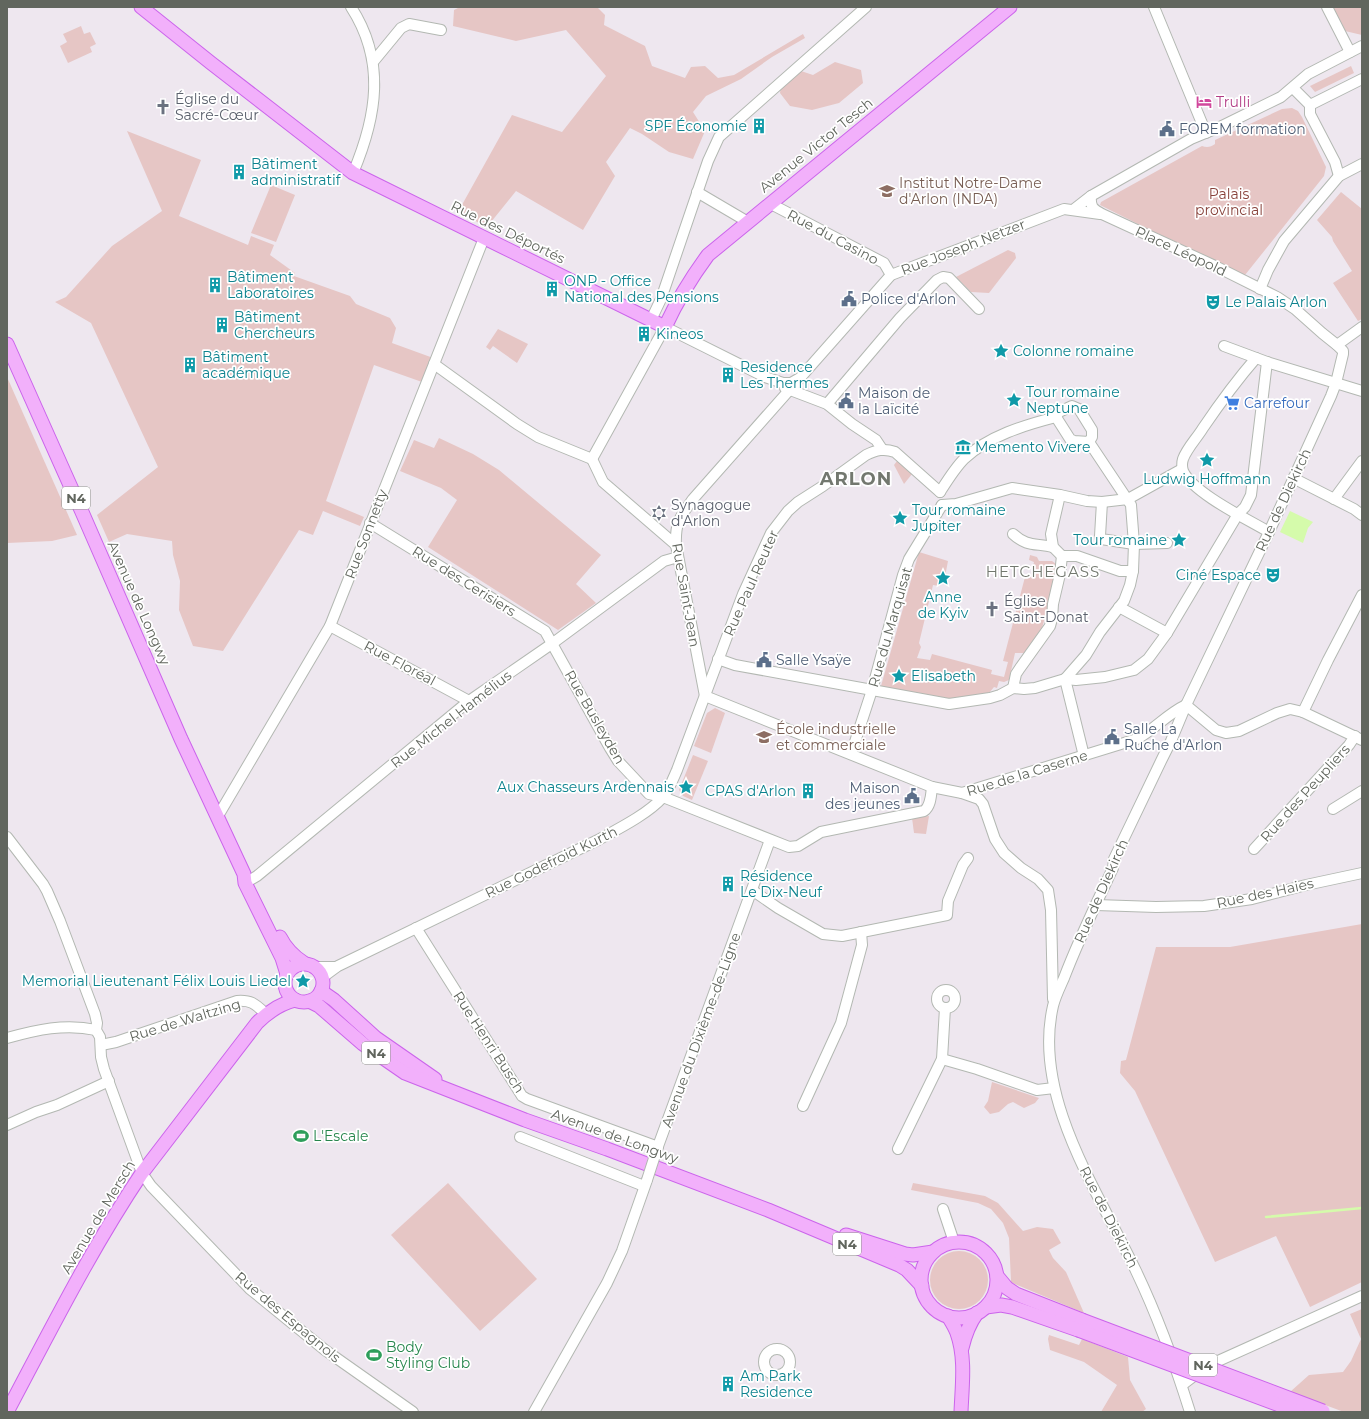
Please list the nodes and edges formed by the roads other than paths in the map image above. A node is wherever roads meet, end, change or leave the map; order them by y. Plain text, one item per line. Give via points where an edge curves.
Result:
1 (141, 7) edge
2 (351, 7) edge
3 (866, 7) edge
4 (1010, 7) edge
5 (1154, 7) edge
6 (1327, 7) edge
7 (441, 30) dead end
8 (1362, 46) edge
9 (1350, 52) junction
10 (373, 62) junction
11 (1362, 79) edge
12 (1293, 88) junction
13 (1310, 105) junction
14 (1206, 133) junction
15 (1362, 164) edge
16 (353, 173) junction
17 (1339, 176) junction
18 (697, 192) junction
19 (1091, 196) junction
20 (770, 204) junction
21 (1073, 210) junction
22 (1102, 214) junction
23 (748, 222) junction
24 (484, 238) junction
25 (891, 275) junction
26 (1260, 289) junction
27 (661, 299) junction
28 (675, 306) junction
29 (979, 309) dead end
30 (651, 320) junction
31 (664, 327) junction
32 (1362, 327) edge
33 (7, 344) edge
34 (1337, 345) junction
35 (1224, 346) dead end
36 (1256, 358) junction
37 (1267, 362) junction
38 (434, 364) junction
39 (765, 377) junction
40 (801, 377) junction
41 (1336, 383) junction
42 (790, 390) junction
43 (1362, 391) edge
44 (827, 404) junction
45 (1056, 417) junction
46 (1090, 442) junction
47 (882, 449) junction
48 (592, 459) junction
49 (1362, 461) edge
50 (1182, 469) junction
51 (1293, 478) junction
52 (940, 492) junction
53 (1060, 495) junction
54 (1128, 499) junction
55 (1334, 499) junction
56 (1102, 502) junction
57 (942, 505) junction
58 (1238, 514) junction
59 (1362, 515) edge
60 (370, 523) junction
61 (1269, 532) junction
62 (1012, 534) dead end
63 (1167, 543) dead end
64 (1134, 544) junction
65 (676, 545) junction
66 (1053, 547) junction
67 (1062, 556) junction
68 (678, 557) junction
69 (1133, 571) junction
70 (1362, 595) edge
71 (1119, 607) junction
72 (330, 626) junction
73 (1167, 633) junction
74 (553, 643) junction
75 (718, 659) junction
76 (1065, 678) junction
77 (1013, 688) junction
78 (872, 690) junction
79 (705, 696) junction
80 (469, 701) junction
81 (1186, 705) junction
82 (1303, 712) junction
83 (1358, 738) edge
84 (851, 754) junction
85 (1084, 756) junction
86 (932, 787) junction
87 (1362, 791) edge
88 (962, 793) junction
89 (663, 797) junction
90 (1333, 809) dead end
91 (218, 816) junction
92 (7, 837) edge
93 (770, 840) junction
94 (1254, 849) dead end
95 (968, 858) dead end
96 (1362, 873) edge
97 (247, 879) junction
98 (752, 890) junction
99 (1096, 905) junction
100 (416, 928) junction
101 (861, 932) junction
102 (1052, 960) junction
103 (1069, 965) junction
104 (314, 969) junction
105 (286, 980) junction
106 (321, 992) junction
107 (295, 1000) junction
108 (309, 1001) junction
109 (1053, 1006) junction
110 (945, 1008) dead end
111 (266, 1014) junction
112 (96, 1030) junction
113 (7, 1038) edge
114 (101, 1045) junction
115 (942, 1059) junction
116 (109, 1081) junction
117 (1054, 1088) junction
118 (451, 1090) junction
119 (803, 1106) dead end
120 (7, 1125) edge
121 (520, 1137) dead end
122 (658, 1148) junction
123 (898, 1149) dead end
124 (142, 1173) junction
125 (646, 1183) junction
126 (943, 1209) dead end
127 (768, 1210) junction
128 (954, 1242) junction
129 (933, 1252) junction
130 (997, 1276) junction
131 (922, 1286) junction
132 (1362, 1296) edge
133 (982, 1310) junction
134 (948, 1316) junction
135 (1080, 1325) junction
136 (961, 1352) junction
137 (1173, 1361) junction
138 (1207, 1366) junction
139 (1182, 1386) junction
140 (8, 1412) edge
141 (413, 1412) edge
142 (534, 1412) edge
143 (961, 1412) edge
144 (1190, 1412) edge
145 (1298, 1412) edge
146 (1324, 1412) edge

1 - 16 main road, Rue des Déportés
2 - 10 street via 364,33
3 - 18 street via 719,137
4 - 20 main road, Avenue Victor Tesch
5 - 14 street
6 - 9 street
7 - 10 street via 409,24 401,28
8 - 9 street
9 - 12 street via 1308,74
10 - 16 street via 375,79 369,130
11 - 13 street
12 - 13 street
12 - 14 street via 1281,97
13 - 17 street via 1310,114 1336,162
14 - 19 street
15 - 17 street
16 - 24 main road, Rue des Déportés
17 - 26 street via 1284,241
18 - 23 street
18 - 27 street
19 - 21 street
19 - 22 street via 1090,203 1093,209
20 - 23 main road, Avenue Victor Tesch
20 - 25 street, Rue du Casino via 884,263
21 - 22 street, Rue Joseph Netzer
21 - 25 street, Rue Joseph Netzer via 1056,211
22 - 26 street, Place Léopold
23 - 28 main road, Avenue Victor Tesch via 708,255
24 - 30 main road, Rue des Déportés
24 - 38 street, Rue Sonnetty
25 - 40 street, Rue Joseph Netzer
26 - 34 street, Place Léopold via 1295,310
27 - 28 street via 667,306
27 - 30 street
28 - 31 main road, Avenue Victor Tesch
29 - 44 street via 949,278 937,280 900,318
30 - 31 main road, Rue des Déportés
31 - 39 street, Rue des Déportés
31 - 48 street
32 - 34 street
33 - 91 main road, Avenue de Longwy / N4 via 181,739
34 - 41 street, Rue de Diekirch via 1343,354
35 - 36 street
36 - 37 street
36 - 50 street via 1235,382 1188,450
37 - 41 street
37 - 58 street via 1251,495 1245,508
38 - 48 street via 538,437
38 - 60 street, Rue Sonnetty
39 - 40 street via 782,383 791,383
39 - 42 street, Rue des Déportés via 768,382
40 - 42 street, Rue Joseph Netzer
41 - 43 street
41 - 51 street, Rue de Diekirch
42 - 44 street, Rue des Déportés
42 - 65 street, Rue Saint-Jean via 679,518 675,530
44 - 47 street, Rue des Déportés via 876,440
45 - 46 street via 1070,439
45 - 46 street via 1059,412 1072,406 1079,409 1092,430
45 - 52 street via 1010,432 977,448 963,460
46 - 54 street
47 - 52 street via 895,452
47 - 75 street, Rue Paul Reuter via 866,455 798,502 775,526 743,594
48 - 65 street via 603,482
49 - 55 street
50 - 54 street
50 - 58 street via 1188,480 1201,491
51 - 55 street
51 - 61 street, Rue de Diekirch
52 - 57 street
53 - 56 street
53 - 57 street via 1012,488 956,504
53 - 66 street via 1051,534
54 - 56 street
54 - 64 street via 1131,505
55 - 59 street
56 - 64 street via 1101,539
57 - 78 street, Rue du Marquisat via 909,559
58 - 61 street
58 - 73 street
60 - 72 street, Rue Sonnetty
60 - 74 street, Rue des Cerisiers via 545,631
61 - 81 street, Rue de Diekirch
62 - 66 street via 1026,543
63 - 64 street
64 - 69 street
65 - 68 street, Rue Saint-Jean
66 - 67 street
67 - 69 street via 1077,556 1120,571
67 - 77 street via 1050,626 1016,674
68 - 74 street, Rue Michel Hamélius via 664,561
68 - 79 street, Rue Saint-Jean
69 - 71 street via 1124,601
70 - 82 street
71 - 73 street
71 - 76 street via 1086,655
72 - 80 street, Rue Floréal
72 - 91 street, Rue Sonnetty
73 - 76 street via 1148,659 1134,670 1076,680
74 - 80 street, Rue Michel Hamélius
74 - 89 street, Rue Busleyden via 618,761 649,794
75 - 78 street via 735,665
75 - 79 street, Rue Paul Reuter
76 - 77 street via 1035,688
76 - 85 street
77 - 78 street via 990,698 949,704
78 - 84 street, Rue du Marquisat
79 - 84 street, Rue de la Caserne
79 - 89 street, Rue Godefroid Kurth via 677,770
80 - 97 street, Rue Michel Hamélius
81 - 82 street via 1216,730 1226,733 1239,731 1290,709
81 - 85 street, Rue de la Caserne via 1137,739
81 - 99 street, Rue de Diekirch via 1114,860 1113,868
82 - 83 street
83 - 94 street, Rue des Peupliers
84 - 86 street, Rue de la Caserne
85 - 88 street, Rue de la Caserne
86 - 88 street, Rue de la Caserne
86 - 93 street, Rue Busleyden via 929,805 924,811 821,832 798,846 789,847
87 - 90 street
88 - 102 street via 979,799 984,804 995,838 1004,853 1048,890
89 - 93 street, Rue Busleyden
89 - 100 street, Rue Godefroid Kurth via 628,823 598,840
91 - 97 main road, Avenue de Longwy / N4
92 - 112 street, Rue des Espagnols via 47,891 95,1014
93 - 98 street, Avenue du Dixième-de-Ligne
95 - 101 street via 948,901 948,915
96 - 99 street, Rue des Haies via 1252,899 1204,906
97 - 104 main road, Avenue de Longwy / N4 via 290,953
97 - 105 main road, Avenue de Longwy / N4 via 282,958
98 - 101 street via 823,934 842,936
98 - 122 street, Avenue du Dixième-de-Ligne
99 - 103 street, Rue de Diekirch
100 - 104 street, Rue Godefroid Kurth via 336,967
100 - 122 street, Rue Henri Busch via 522,1096
101 - 119 street via 862,945 841,1023
102 - 103 street
102 - 109 street
103 - 109 street, Rue de Diekirch
104 - 105 main road via 294,966
104 - 106 main road via 324,982
105 - 107 main road, N4 via 290,996
105 - 111 main road, Avenue de Mersch
106 - 108 main road
106 - 118 main road, Avenue de Longwy / N4 via 334,1000 376,1038
107 - 108 main road, N4
107 - 111 main road, Avenue de Mersch via 279,1005
108 - 118 main road, Avenue de Longwy / N4 via 405,1073
109 - 117 street, Rue de Diekirch via 1050,1061
110 - 115 street
111 - 114 street, Rue de Waltzing via 248,1000 237,1001
111 - 124 main road, Avenue de Mersch
112 - 113 street via 53,1027
112 - 114 street, Rue des Espagnols
114 - 116 street, Rue des Espagnols via 101,1057
115 - 117 street via 1037,1090
115 - 123 street
116 - 120 street
116 - 124 street, Rue des Espagnols
117 - 137 street, Rue de Diekirch via 1079,1158 1139,1277
118 - 127 main road, Avenue de Longwy / N4 via 461,1096
121 - 125 street
122 - 125 street, Avenue du Dixième-de-Ligne, bridge
124 - 140 main road, Avenue de Mersch via 84,1268
124 - 141 street, Rue des Espagnols via 151,1186 250,1289 325,1350
125 - 142 street, Avenue du Dixième-de-Ligne via 622,1251 607,1283
126 - 128 street
127 - 129 main road, N4 via 905,1254
127 - 131 main road, N4 via 899,1265
128 - 129 main road, N4 via 943,1245
128 - 130 main road, N4 via 978,1246 994,1264
129 - 131 main road via 922,1273
130 - 133 main road via 993,1298
130 - 135 main road, N4 via 1016,1294
131 - 134 main road, N4 via 924,1296 930,1304 938,1312
132 - 138 street
133 - 134 main road, N4 via 968,1317
133 - 135 main road, N4 via 1001,1305
133 - 136 main road via 970,1323
134 - 136 main road via 957,1332
135 - 145 main road, N4, bridge
135 - 146 main road, N4, bridge
136 - 143 main road
137 - 138 street
137 - 139 street, Rue de Diekirch
138 - 139 street
139 - 144 street, Rue de Diekirch

